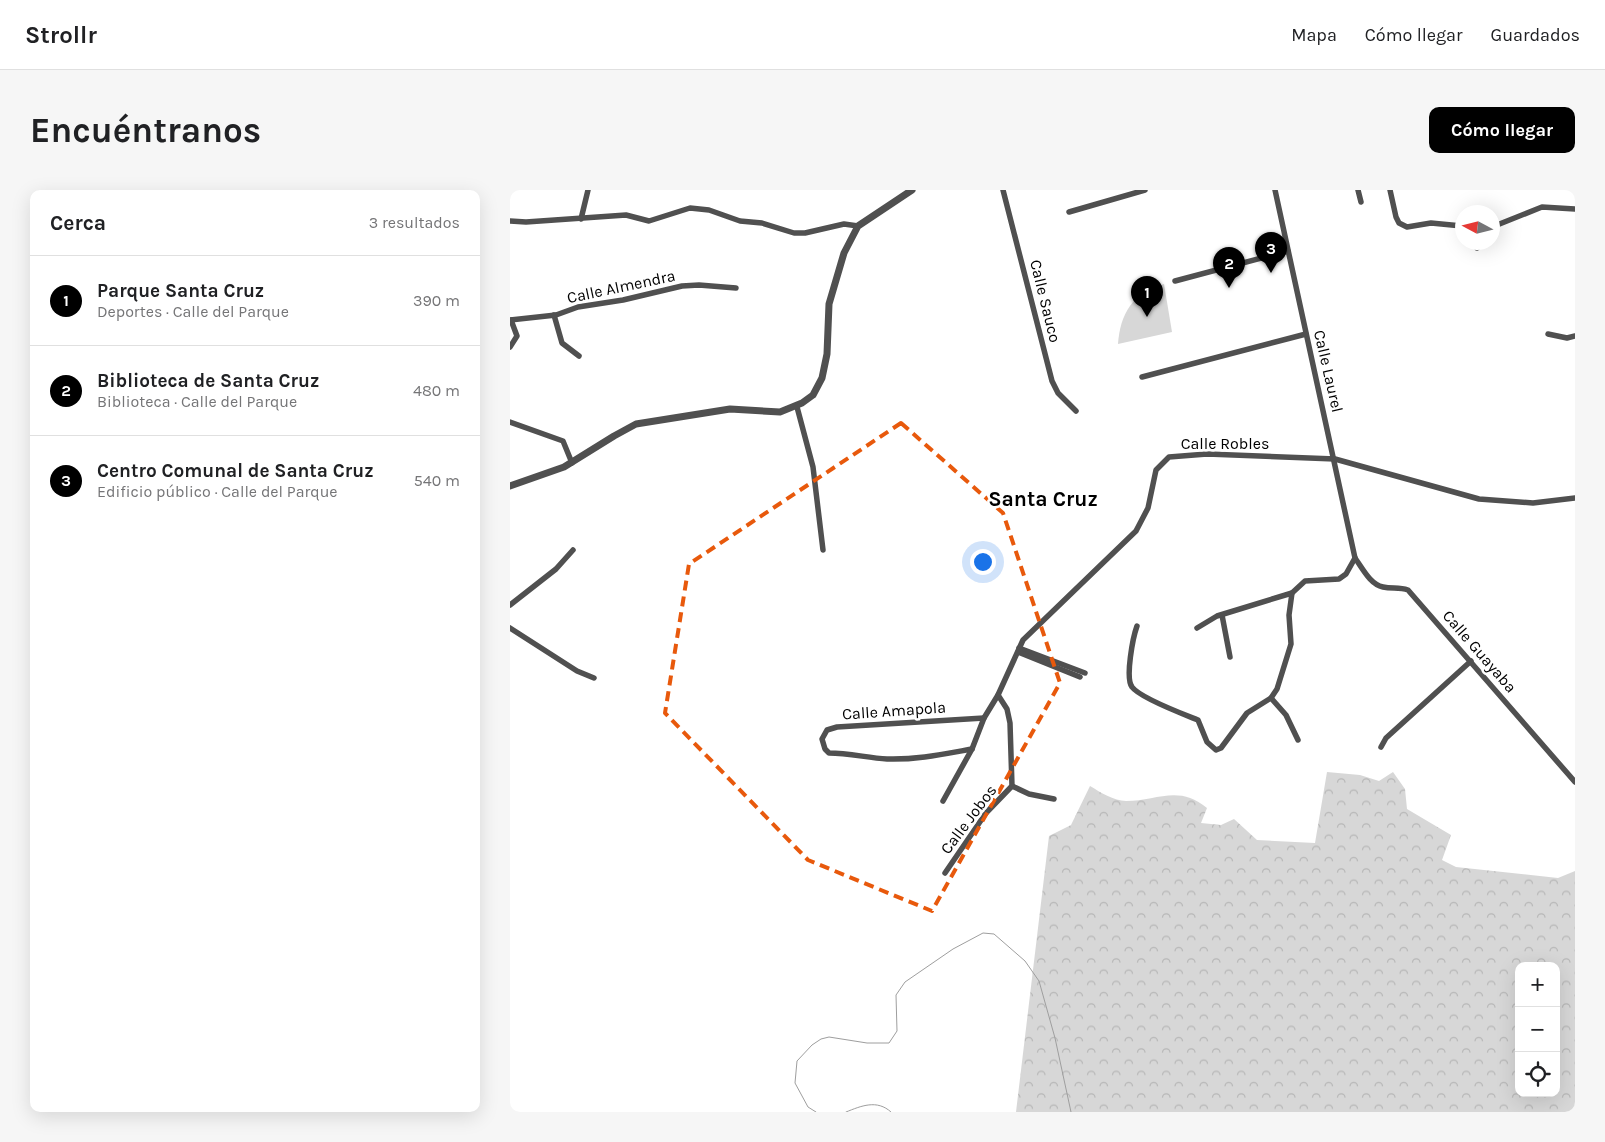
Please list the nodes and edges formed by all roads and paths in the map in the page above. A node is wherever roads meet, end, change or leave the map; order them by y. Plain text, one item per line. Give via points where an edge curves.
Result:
1 (588, 190) edge
2 (912, 190) edge
3 (1003, 190) edge
4 (1145, 190) edge
5 (1275, 190) edge
6 (1358, 190) edge
7 (1390, 190) edge
8 (1360, 202) dead end
9 (1575, 209) edge
10 (1068, 212) dead end
11 (581, 219) junction
12 (510, 221) edge
13 (1500, 224) edge
14 (1455, 225) edge
15 (858, 226) junction
16 (1288, 251) junction
17 (1175, 282) dead end
18 (736, 288) dead end
19 (554, 315) junction
20 (510, 320) edge
21 (1306, 334) junction
22 (1548, 334) dead end
23 (1575, 336) edge
24 (510, 347) edge
25 (579, 356) dead end
26 (1142, 377) dead end
27 (797, 407) junction
28 (1076, 411) dead end
29 (510, 422) edge
30 (1335, 459) junction
31 (572, 463) junction
32 (510, 486) edge
33 (1575, 498) edge
34 (573, 550) dead end
35 (824, 550) dead end
36 (1356, 558) junction
37 (1292, 593) junction
38 (510, 605) edge
39 (1222, 615) junction
40 (1137, 626) dead end
41 (510, 628) edge
42 (1197, 628) dead end
43 (1019, 650) junction
44 (1230, 657) dead end
45 (1471, 661) junction
46 (1082, 675) dead end
47 (594, 678) dead end
48 (998, 695) junction
49 (1271, 698) junction
50 (984, 718) junction
51 (1298, 740) dead end
52 (1381, 747) dead end
53 (972, 749) junction
54 (1575, 782) edge
55 (1012, 786) junction
56 (1054, 799) dead end
57 (943, 801) dead end
58 (945, 872) dead end

1 - 11 street
2 - 15 street
3 - 28 street, Calle Sauco via 1052,381 1058,393
4 - 10 street
5 - 16 street, Calle Laurel
6 - 8 street
7 - 14 street via 1399,223 1407,227 1431,223
9 - 13 street via 1542,207
11 - 12 street
11 - 15 street via 626,215 649,221 690,208 794,233 844,224
15 - 27 street via 844,253 829,304 827,354 822,378 813,395
16 - 17 street
16 - 21 street, Calle Laurel
18 - 19 street, Calle Almendra via 699,285 670,288
19 - 20 street, Calle Almendra
19 - 25 street via 562,343
20 - 24 street via 518,336
21 - 26 street
21 - 30 street, Calle Laurel
22 - 23 street via 1567,338
27 - 31 street via 780,412 730,409 643,423 614,436
27 - 35 street via 813,468
29 - 31 street via 563,441
30 - 33 street, Calle Robles via 1479,499 1533,502
30 - 36 street, Calle Laurel
30 - 43 street, Calle Robles via 1206,454 1169,457 1156,470 1148,508 1136,531 1023,640
31 - 32 street
34 - 38 street via 556,569
36 - 37 street via 1339,579 1305,581
36 - 45 street, Calle Guayaba via 1373,583 1384,588 1408,590
37 - 39 street
37 - 49 street via 1288,615 1291,644 1277,689
39 - 42 street
39 - 44 street
40 - 49 street via 1129,680 1132,688 1198,720 1207,742 1216,750 1221,748 1247,713
41 - 47 street via 577,671
43 - 46 street
43 - 48 street, Calle Robles
45 - 52 street via 1386,738
45 - 54 street, Calle Guayaba
48 - 50 street, Calle Robles
48 - 55 street, Calle Jobos via 1010,723
49 - 51 street via 1286,715
50 - 53 street, Calle Robles
50 - 53 street, Calle Amapola via 837,727 827,730 822,739 829,753 886,759
53 - 57 street, Calle Robles
55 - 56 street via 1029,794
55 - 58 street, Calle Jobos via 986,813

